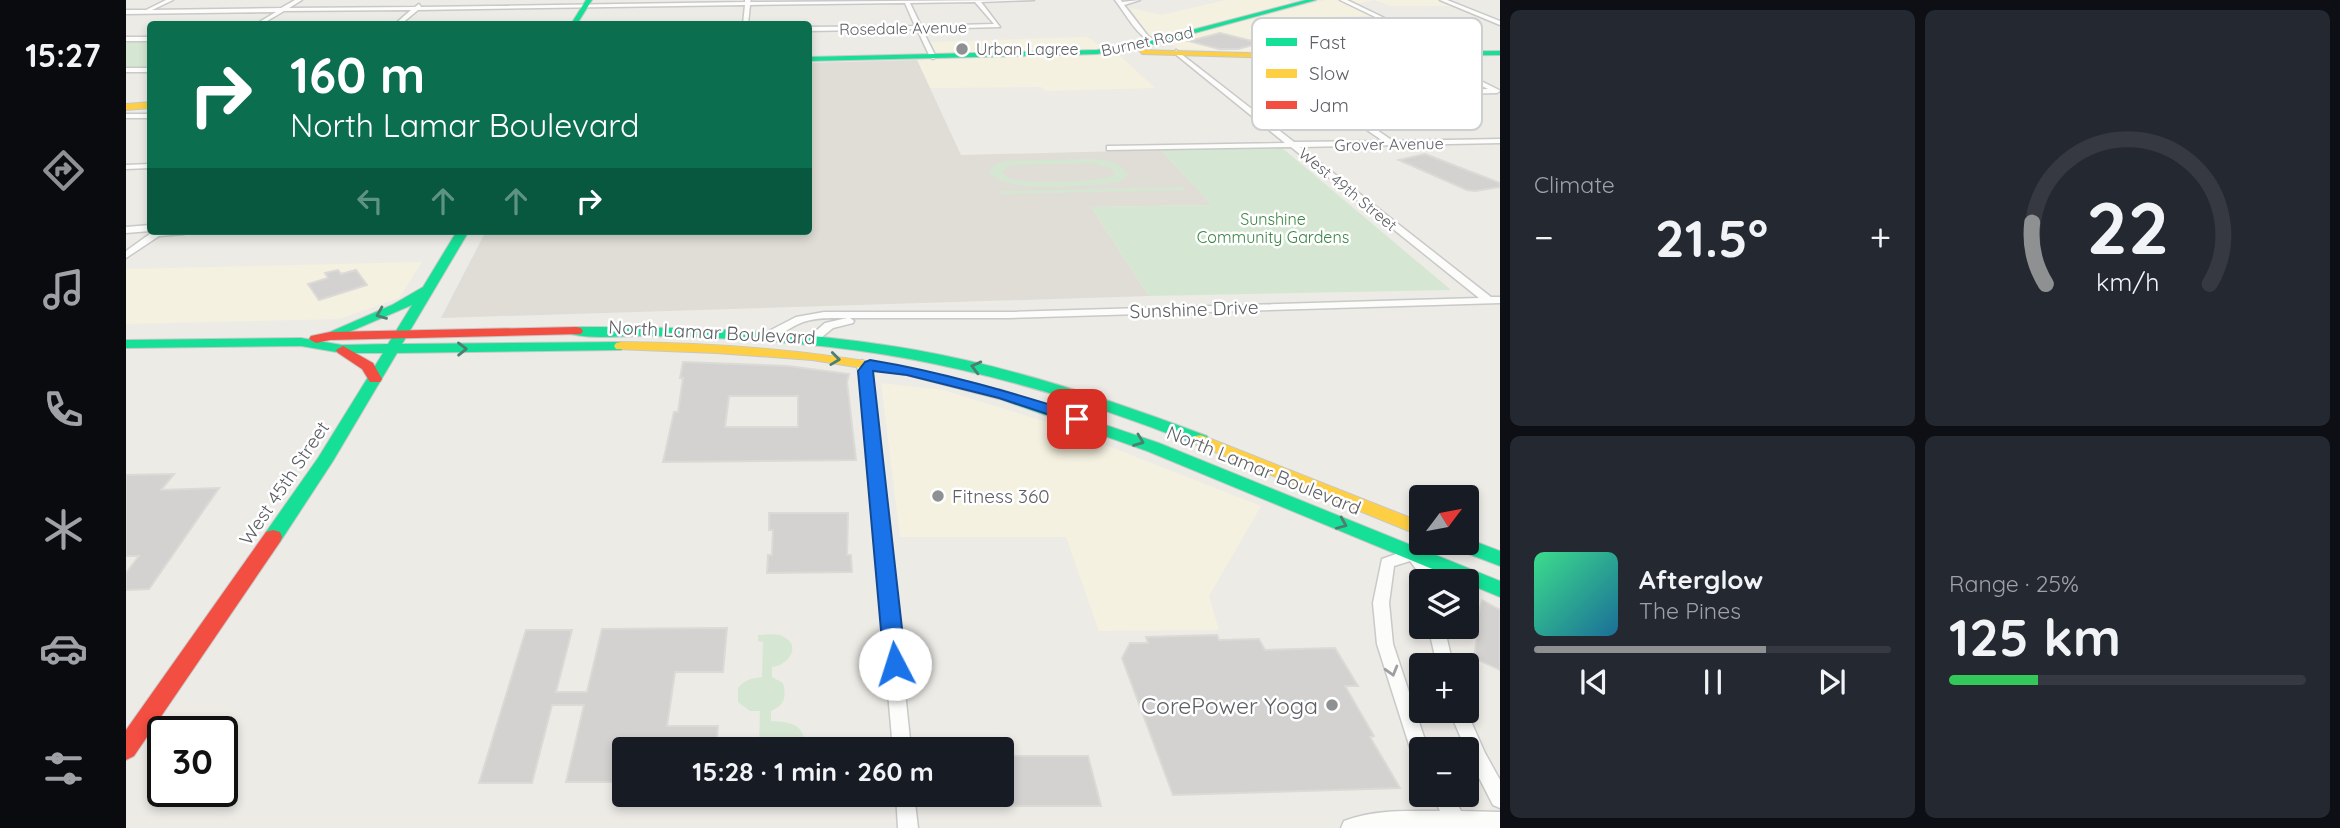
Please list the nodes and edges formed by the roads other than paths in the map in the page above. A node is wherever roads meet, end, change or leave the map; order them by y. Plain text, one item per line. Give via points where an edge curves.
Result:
1 (170, 0) edge
2 (299, 0) edge
3 (427, 0) edge
4 (1031, 0) edge
5 (1137, 0) edge
6 (1343, 0) edge
7 (1443, 0) edge
8 (907, 1) edge
9 (977, 1) edge
10 (1301, 1) edge
11 (748, 2) edge
12 (1119, 2) edge
13 (587, 3) edge
14 (417, 8) junction
15 (282, 10) junction
16 (126, 12) edge
17 (144, 12) junction
18 (1381, 18) edge
19 (126, 21) edge
20 (264, 21) edge
21 (402, 21) edge
22 (576, 21) edge
23 (746, 21) edge
24 (1500, 23) edge
25 (918, 27) junction
26 (812, 29) edge
27 (126, 39) edge
28 (147, 39) edge
29 (1154, 42) junction
30 (1097, 52) junction
31 (1176, 52) junction
32 (1482, 53) edge
33 (1500, 53) edge
34 (1252, 55) edge
35 (933, 57) junction
36 (812, 59) edge
37 (126, 70) edge
38 (147, 70) edge
39 (1482, 84) edge
40 (1499, 92) edge
41 (147, 105) edge
42 (126, 107) edge
43 (1252, 112) edge
44 (126, 116) edge
45 (147, 116) edge
46 (1275, 130) edge
47 (1371, 130) edge
48 (1500, 141) edge
49 (1391, 144) junction
50 (1294, 145) junction
51 (1110, 148) dead end
52 (147, 166) edge
53 (126, 167) edge
54 (126, 231) edge
55 (147, 231) edge
56 (149, 235) edge
57 (461, 235) edge
58 (126, 255) edge
59 (430, 288) junction
60 (1488, 300) junction
61 (1500, 300) edge
62 (888, 316) junction
63 (402, 334) junction
64 (771, 334) junction
65 (330, 335) junction
66 (813, 338) junction
67 (301, 342) junction
68 (126, 344) edge
69 (342, 349) junction
70 (393, 349) junction
71 (767, 352) junction
72 (866, 366) junction
73 (376, 379) junction
74 (1042, 384) junction
75 (1028, 402) junction
76 (1409, 524) edge
77 (1479, 551) edge
78 (1409, 552) edge
79 (1410, 555) edge
80 (1415, 555) edge
81 (1500, 559) edge
82 (1500, 589) edge
83 (1463, 723) edge
84 (901, 737) edge
85 (1413, 737) edge
86 (126, 749) edge
87 (1500, 799) edge
88 (906, 807) edge
89 (1448, 807) edge
90 (1500, 821) edge
91 (1457, 823) edge
92 (908, 828) edge
93 (1350, 828) edge

1 - 17 street
2 - 15 street
3 - 14 street
4 - 9 street
5 - 12 street
6 - 18 street
7 - 24 street
8 - 9 street
8 - 11 street
8 - 25 street
9 - 25 street, Rosedale Avenue via 998,26
10 - 29 main road, Burnet Road
11 - 13 street
11 - 23 street
12 - 29 street, West 49th Street
13 - 14 street
13 - 22 main road
14 - 15 street
14 - 21 street
15 - 17 street
15 - 20 street
16 - 17 street
17 - 19 street
25 - 26 street, Rosedale Avenue
25 - 35 street
27 - 28 street
29 - 30 main road, Burnet Road
29 - 31 main road, West 49th Street
30 - 31 main road
30 - 35 main road, Burnet Road
31 - 34 main road
31 - 43 street, West 49th Street
32 - 33 main road
35 - 36 main road, Burnet Road
37 - 38 street
39 - 40 street
41 - 42 main road
44 - 45 street
46 - 50 street, West 49th Street
47 - 49 street
48 - 49 street, Grover Avenue
49 - 50 street, Grover Avenue
50 - 51 street, Grover Avenue
50 - 60 street, West 49th Street
52 - 53 street
54 - 55 street
56 - 58 street
57 - 59 main road, West 45th Street
59 - 63 main road, West 45th Street
59 -> 65 main road via 397,308
60 - 61 street, Sunshine Drive
60 - 62 street, Sunshine Drive
62 - 64 street, Sunshine Drive via 808,317
62 - 66 street, Sunshine Drive via 836,323
63 - 64 main road, North Lamar Boulevard via 699,330
63 - 65 main road, North Lamar Boulevard
63 - 70 main road, West 45th Street
64 - 66 main road, North Lamar Boulevard
65 - 67 main road, North Lamar Boulevard
66 - 71 main road
74 -> 66 main road, North Lamar Boulevard via 953,362
67 - 68 main road, North Lamar Boulevard
67 - 69 main road, North Lamar Boulevard
69 - 70 main road, North Lamar Boulevard
69 - 73 main road via 368,366
70 -> 71 main road, North Lamar Boulevard via 649,347
70 - 73 main road, West 45th Street
71 -> 72 main road, North Lamar Boulevard
72 - 75 main road, North Lamar Boulevard via 907,371
72 - 84 street
73 - 86 main road, West 45th Street via 317,473
74 - 75 main road
74 - 76 main road, North Lamar Boulevard via 1140,417
75 -> 78 main road, North Lamar Boulevard via 1159,449
77 - 81 main road
79 -> 85 street via 1387,563 1381,604 1385,644
80 - 82 main road, North Lamar Boulevard
83 - 87 street
88 - 92 street
89 - 91 street
90 - 91 street
91 - 93 street via 1389,820

